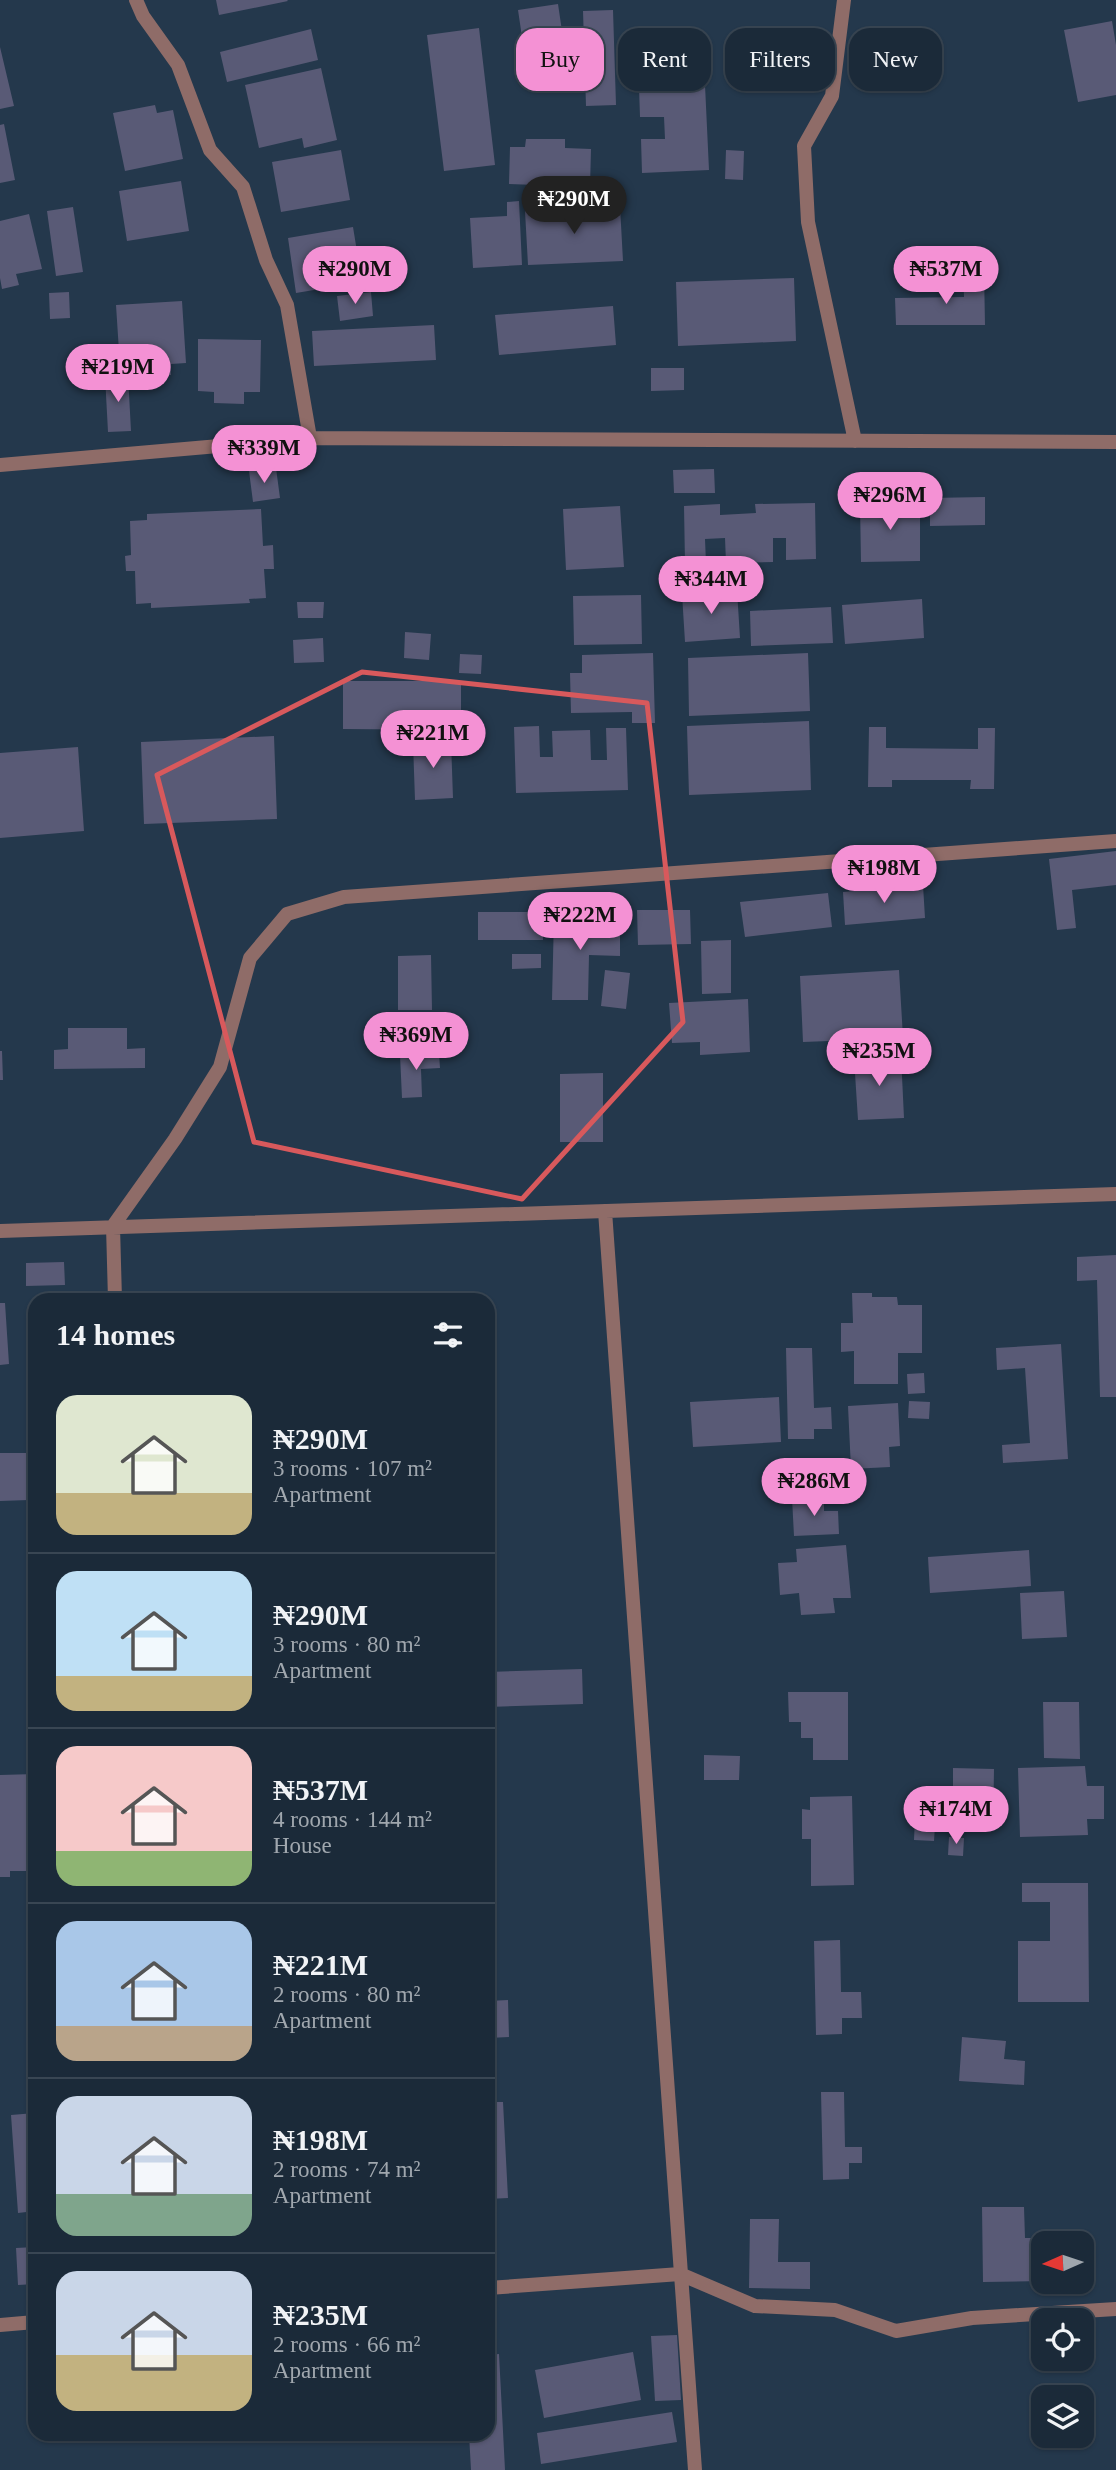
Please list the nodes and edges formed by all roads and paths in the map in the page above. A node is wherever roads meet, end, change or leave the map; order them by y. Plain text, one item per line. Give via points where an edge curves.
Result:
1 (136, 0) edge
2 (844, 0) edge
3 (310, 438) junction
4 (855, 441) junction
5 (1116, 442) edge
6 (0, 465) edge
7 (1116, 841) edge
8 (1116, 1194) edge
9 (606, 1211) junction
10 (113, 1226) junction
11 (0, 1231) edge
12 (115, 1293) edge
13 (680, 2274) junction
14 (495, 2287) edge
15 (1116, 2309) edge
16 (28, 2323) edge
17 (0, 2325) edge
18 (695, 2470) edge

1 - 3 street via 142,16 178,65 210,150 243,187 266,260 287,305
2 - 4 street via 832,96 804,146 808,222
3 - 4 street
3 - 6 street
4 - 5 street
7 - 10 street via 344,897 287,914 250,958 220,1067
8 - 9 street
9 - 10 street
9 - 13 street
10 - 11 street
10 - 12 street
13 - 14 street
13 - 15 street via 755,2305 835,2310 896,2331 972,2318
13 - 18 street
16 - 17 street

